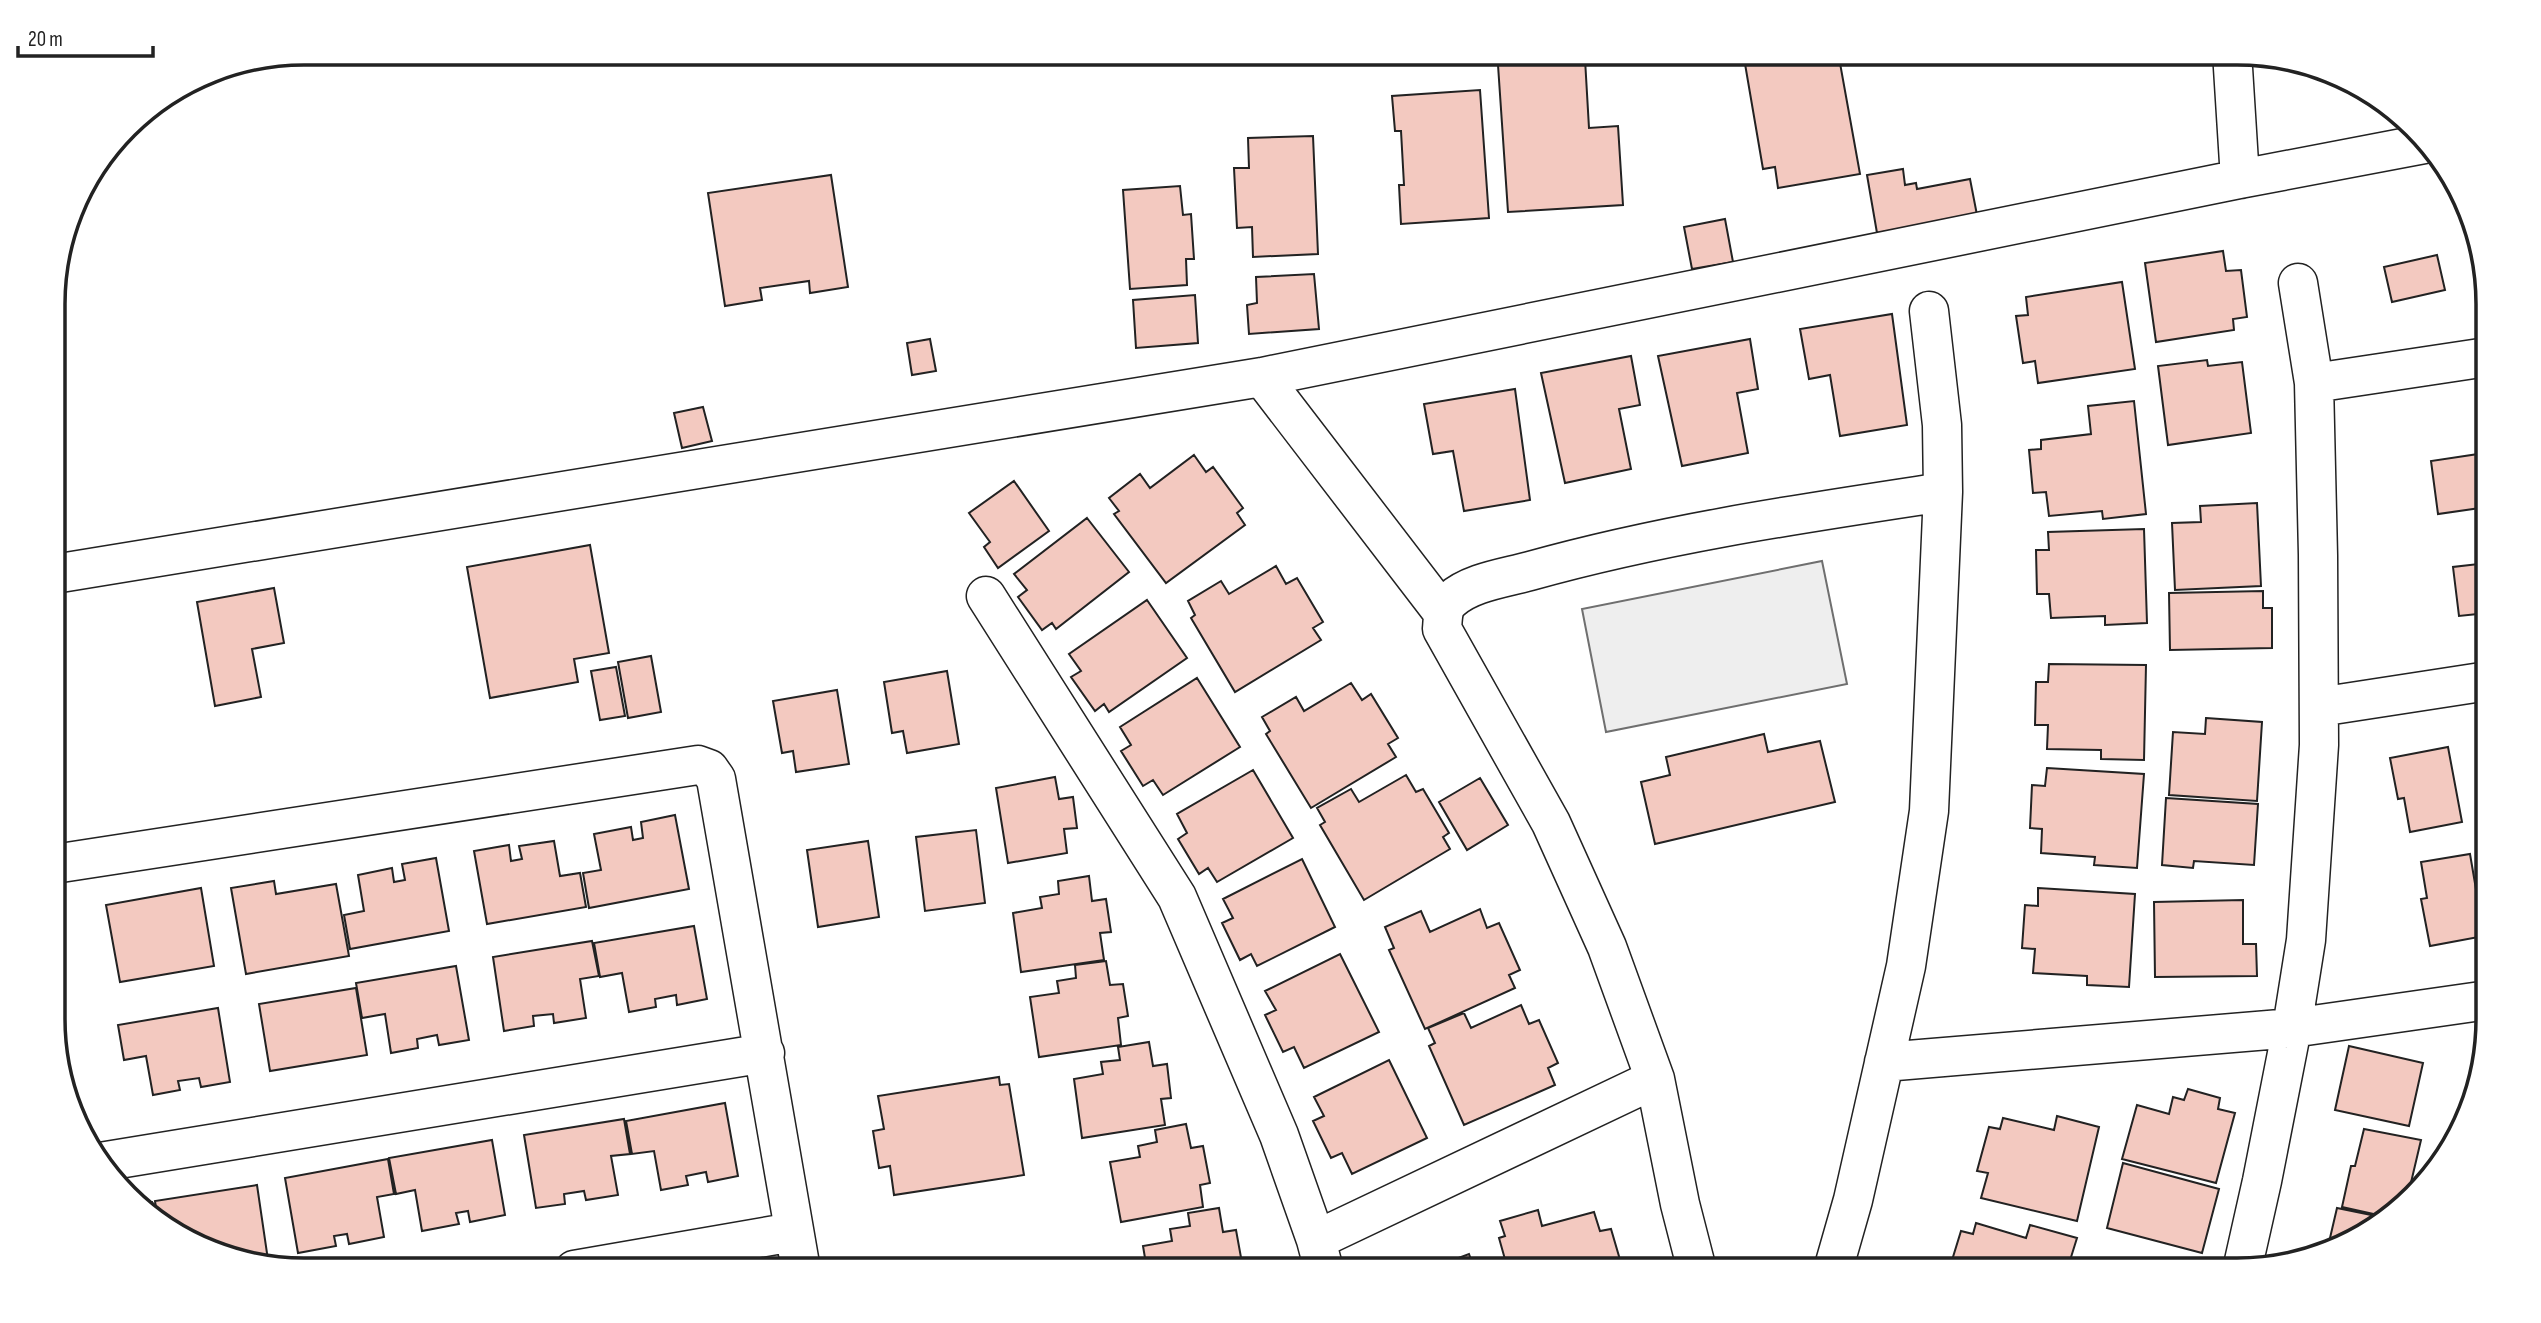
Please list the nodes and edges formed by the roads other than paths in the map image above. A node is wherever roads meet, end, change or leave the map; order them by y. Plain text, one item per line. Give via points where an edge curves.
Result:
1 (2233, 65) edge
2 (2416, 145) edge
3 (2241, 179) junction
4 (2298, 283) dead end
5 (1929, 311) dead end
6 (2476, 359) edge
7 (1262, 377) junction
8 (2314, 383) junction
9 (1943, 492) junction
10 (65, 572) edge
11 (986, 596) dead end
12 (1443, 612) junction
13 (2476, 683) edge
14 (2319, 707) junction
15 (65, 862) edge
16 (2476, 1002) edge
17 (2292, 1028) junction
18 (765, 1053) junction
19 (1884, 1062) junction
20 (1655, 1079) junction
21 (111, 1160) edge
22 (793, 1232) junction
23 (1320, 1255) edge
24 (643, 1258) edge
25 (798, 1258) edge
26 (1693, 1258) edge
27 (1836, 1258) edge
28 (2245, 1258) edge

1 - 3 street
2 - 3 street
3 - 7 street
4 - 8 street
5 - 9 street via 1942,425
6 - 8 street
7 - 10 street
7 - 12 street
8 - 14 street
9 - 12 street via 1766,519 1594,553 1469,588 1449,601
9 - 19 street via 1929,811 1906,966
11 - 23 street via 1177,897 1279,1135
12 - 20 street via 1442,629 1551,823 1607,947
13 - 14 street
14 - 17 street via 2306,940
15 - 18 street via 698,765 709,769 716,779
16 - 17 street
17 - 19 street
17 - 28 street
18 - 21 street
18 - 22 street
19 - 27 street
20 - 23 street
20 - 26 street
22 - 24 street
22 - 25 street

